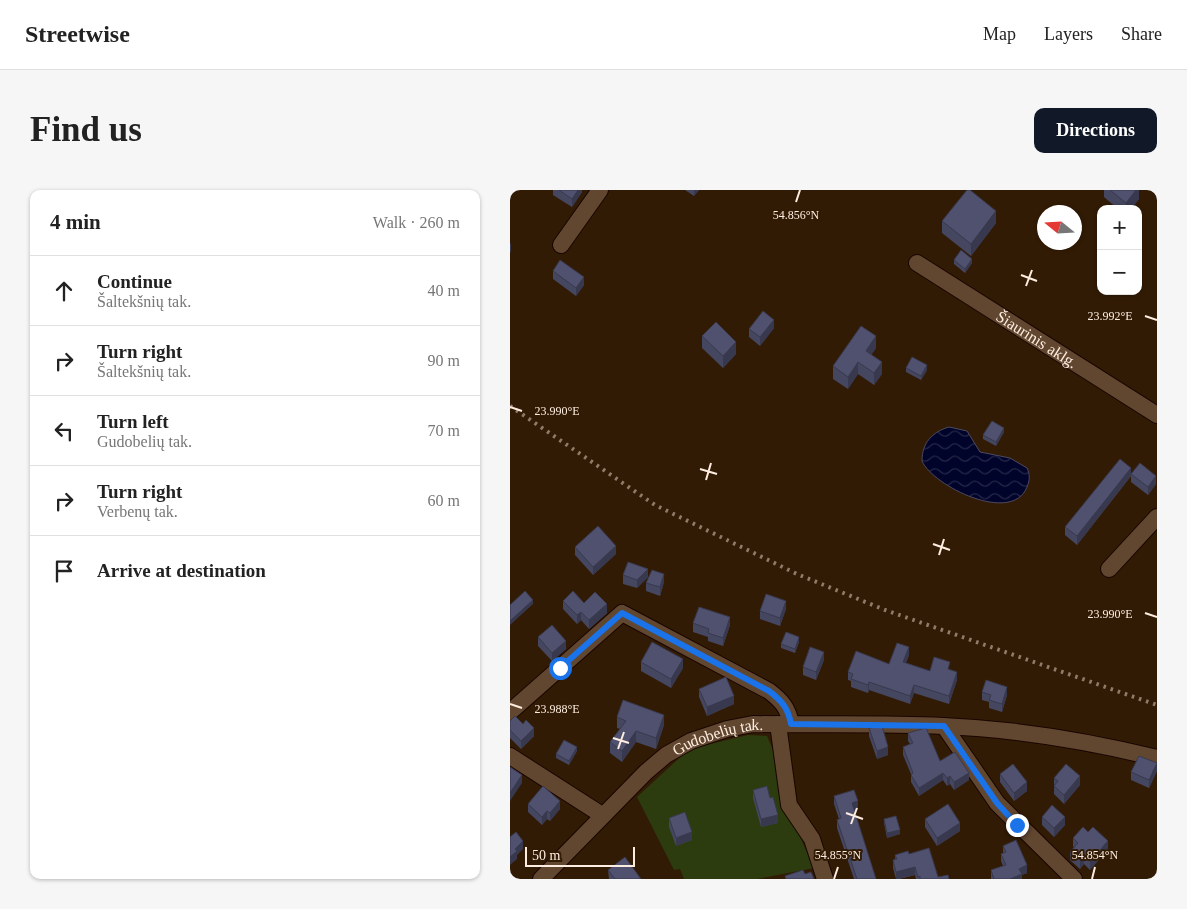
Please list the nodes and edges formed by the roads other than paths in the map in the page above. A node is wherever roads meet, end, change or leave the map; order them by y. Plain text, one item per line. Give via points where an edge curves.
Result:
1 (600, 190) edge
2 (561, 245) dead end
3 (917, 263) dead end
4 (1157, 415) edge
5 (1157, 517) edge
6 (1109, 569) dead end
7 (510, 712) edge
8 (784, 724) junction
9 (944, 726) junction
10 (510, 756) edge
11 (1157, 758) edge
12 (602, 815) junction
13 (541, 879) edge
14 (825, 879) edge
15 (1074, 879) edge

1 - 2 street
3 - 4 street, Šiaurinis aklg.
5 - 6 street
7 - 8 street via 622,613 769,691 782,701 788,713
8 - 9 street, Gudobelių tak.
8 - 12 street, Gudobelių tak. via 753,724 691,741 666,755
8 - 14 street via 789,805 812,839
9 - 11 street, Gudobelių tak. via 1024,734
9 - 15 street via 997,803
10 - 12 street
12 - 13 street, Gudobelių tak.

